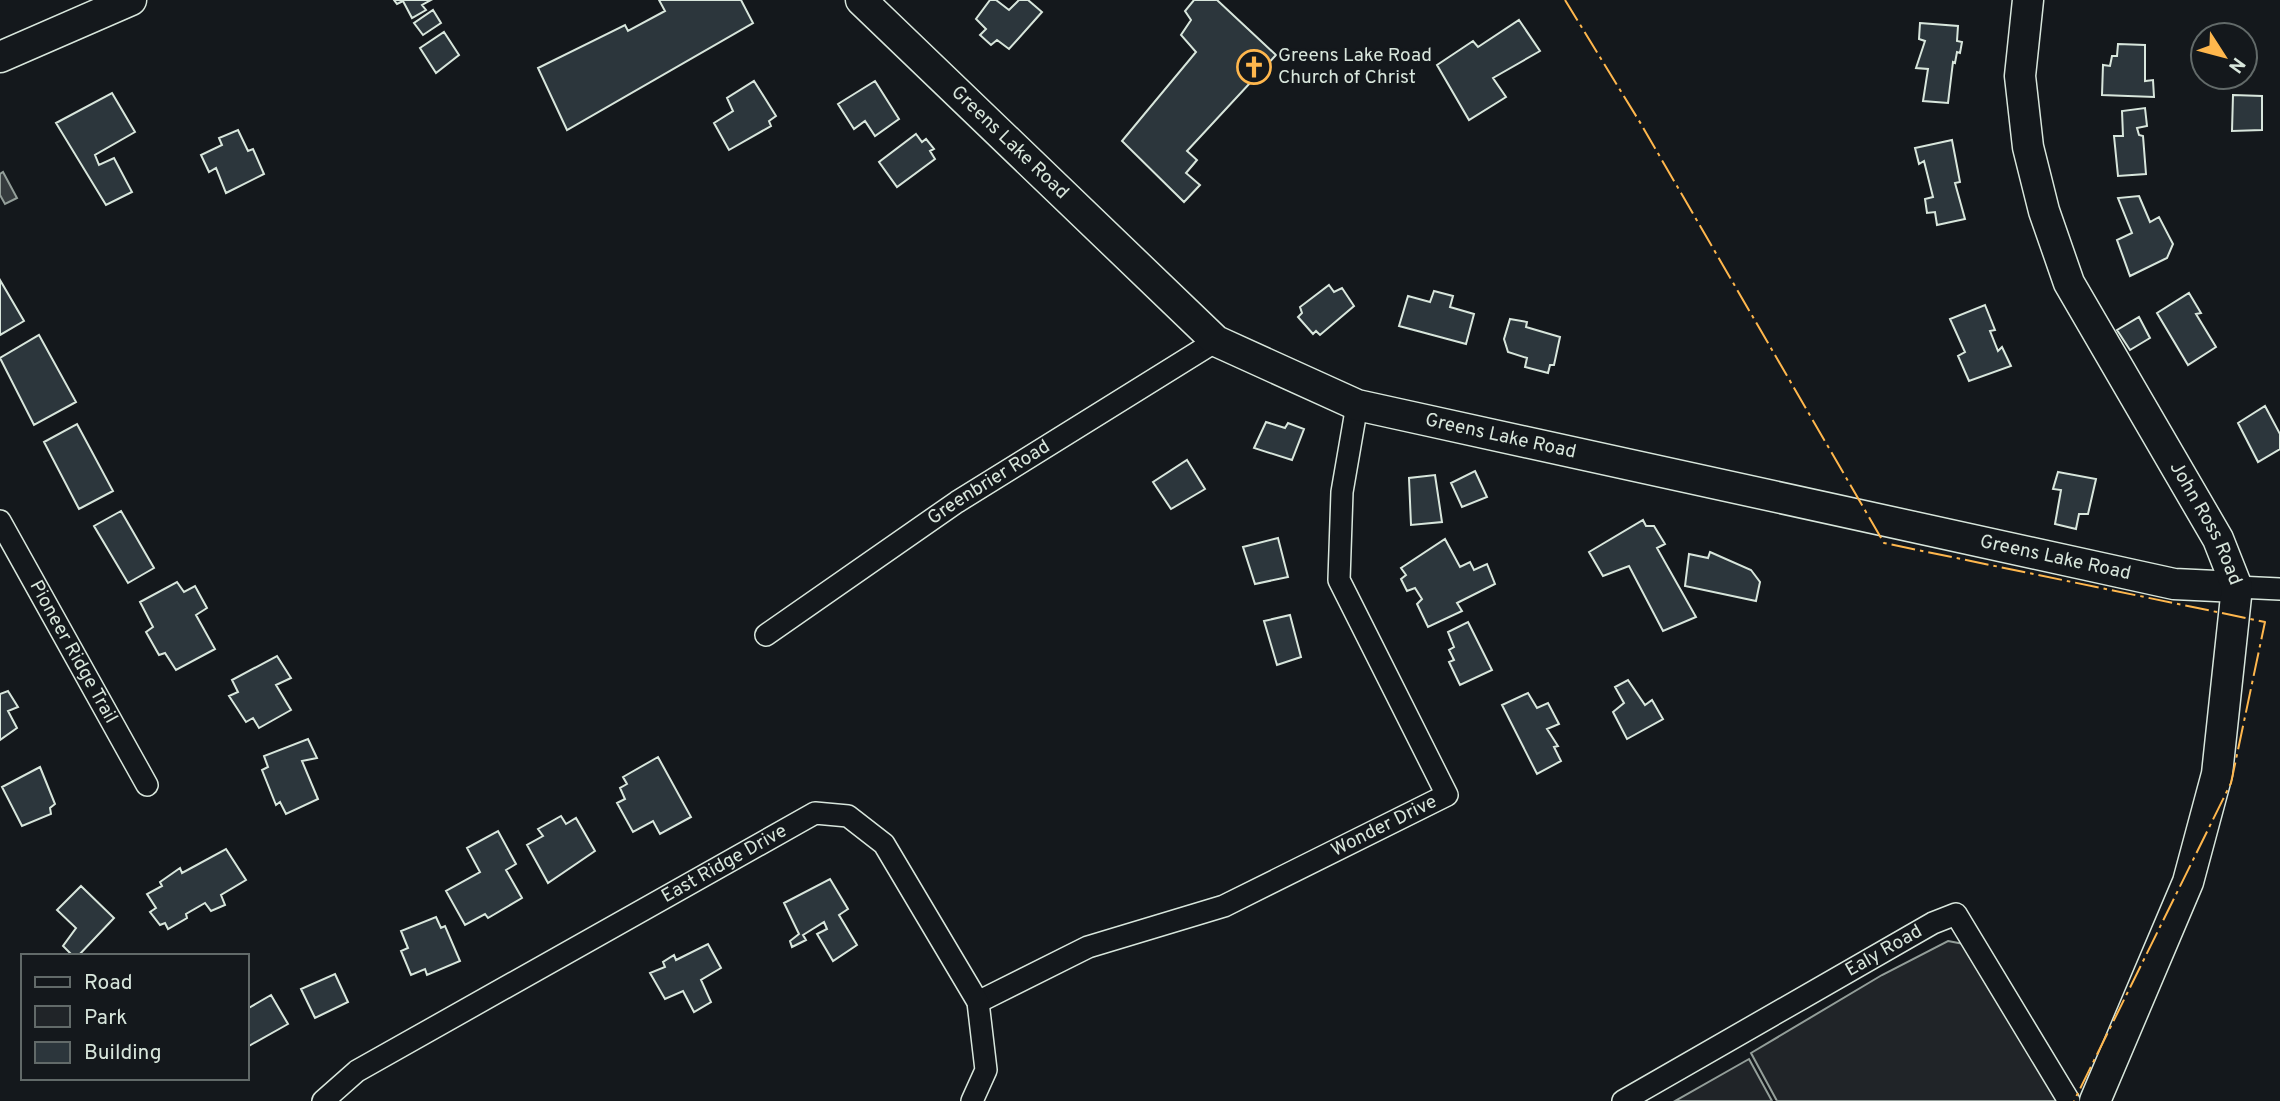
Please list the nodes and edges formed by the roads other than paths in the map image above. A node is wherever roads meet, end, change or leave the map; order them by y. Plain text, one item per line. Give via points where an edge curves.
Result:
1 (131, 0) edge
2 (861, 0) edge
3 (2028, 0) edge
4 (0, 57) edge
5 (1216, 341) junction
6 (1357, 405) junction
7 (0, 521) edge
8 (2237, 587) junction
9 (2280, 589) edge
10 (766, 635) dead end
11 (148, 785) dead end
12 (978, 1002) junction
13 (323, 1101) edge
14 (972, 1101) edge
15 (1623, 1101) edge
16 (2069, 1101) edge
17 (2095, 1101) edge

1 - 4 street
2 - 5 street, Greens Lake Road
3 - 8 street, John Ross Road via 2020,76 2028,147 2069,283 2211,527
5 - 6 street, Greens Lake Road
5 - 10 street, Greenbrier Road via 957,502
6 - 8 street, Greens Lake Road via 2174,584
6 - 12 street, Wonder Drive via 1342,492 1339,580 1447,795 1224,906 1088,947
7 - 11 street, Pioneer Ridge Trail
8 - 9 street, Greens Lake Road
8 - 17 street, John Ross Road via 2217,774 2188,882
12 - 13 street, East Ridge Drive via 884,844 848,816 815,813 357,1071
12 - 14 street, East Ridge Drive via 986,1070
15 - 16 street, Ealy Road via 1956,914

